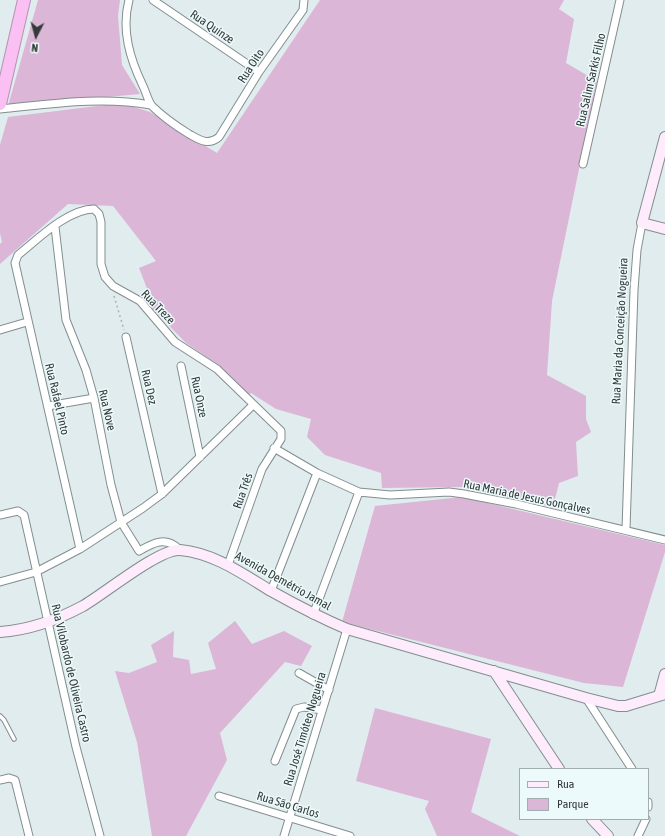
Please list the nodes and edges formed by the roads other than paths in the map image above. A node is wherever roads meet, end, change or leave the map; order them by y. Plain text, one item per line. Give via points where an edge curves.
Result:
1 (24, 0) edge
2 (130, 0) edge
3 (153, 0) edge
4 (304, 0) edge
5 (620, 0) edge
6 (259, 72) junction
7 (4, 74) edge
8 (0, 104) edge
9 (151, 105) junction
10 (0, 109) edge
11 (665, 137) edge
12 (583, 164) dead end
13 (642, 223) junction
14 (55, 226) junction
15 (665, 229) edge
16 (28, 322) junction
17 (0, 330) edge
18 (126, 337) road end
19 (181, 366) dead end
20 (94, 398) junction
21 (253, 405) junction
22 (48, 406) junction
23 (279, 427) joint
24 (274, 448) junction
25 (200, 457) junction
26 (317, 473) junction
27 (359, 492) junction
28 (162, 494) junction
29 (0, 515) edge
30 (121, 522) junction
31 (626, 529) junction
32 (665, 540) edge
33 (80, 549) junction
34 (179, 550) junction
35 (228, 565) junction
36 (36, 572) junction
37 (0, 582) edge
38 (271, 591) junction
39 (313, 615) junction
40 (49, 622) junction
41 (347, 629) junction
42 (0, 632) edge
43 (494, 671) junction
44 (299, 673) dead end
45 (665, 674) edge
46 (329, 690) junction
47 (663, 696) edge
48 (586, 698) junction
49 (322, 710) junction
50 (0, 716) edge
51 (14, 739) dead end
52 (276, 761) dead end
53 (558, 768) edge
54 (631, 768) edge
55 (0, 780) edge
56 (219, 796) dead end
57 (290, 817) junction
58 (593, 820) edge
59 (646, 820) edge
60 (30, 836) edge
61 (100, 836) edge
62 (284, 836) edge
63 (350, 836) edge
64 (608, 836) edge
65 (638, 836) edge

1 - 7 highway
2 - 9 street via 126,13 128,45 133,64
3 - 6 street, Rua Quinze
4 - 6 street, Rua Oito via 303,10
5 - 12 street, Rua Salim Sarkis Filho
6 - 9 street, Rua Oito via 219,137 210,143 203,142 181,129
7 - 8 highway
9 - 10 street via 98,100
11 - 13 street, Rua Maria da Conceição Nogueira
13 - 15 street
13 - 31 street, Rua Maria da Conceição Nogueira via 637,250 634,297
14 - 16 street, Rua Rafael Pinto via 16,258
14 - 20 street, Rua Nove via 66,320
14 - 21 street, Rua Treze via 72,214 94,209 99,214 101,222 101,264 105,277 112,286 140,301 176,342 217,369
16 - 17 street
16 - 22 street, Rua Rafael Pinto
18 - 28 street, Rua Dez
19 - 25 street, Rua Onze
20 - 22 street
20 - 30 street, Rua Nove
21 - 23 street, Rua Treze
21 - 25 street
22 - 33 street, Rua Rafael Pinto
23 - 24 street, Rua Três via 282,435
24 - 26 street, Rua Maria de Jesus Gonçalves
24 - 35 street, Rua Três via 262,469
25 - 28 street
26 - 27 street, Rua Maria de Jesus Gonçalves
26 - 38 street
27 - 31 street, Rua Maria de Jesus Gonçalves via 390,495 450,492
27 - 39 street
28 - 30 street
29 - 36 street, Rua Vilobardo de Oliveira Castro via 18,511 24,515
30 - 33 street
30 - 34 street, Rua Nove via 139,551 154,542 165,541
31 - 32 street, Rua Maria de Jesus Gonçalves
33 - 36 street
34 - 35 street, Avenida Demétrio Jamal via 207,556
34 - 40 street via 155,558 84,605
35 - 38 street, Avenida Demétrio Jamal
36 - 37 street
36 - 40 street, Rua Vilobardo de Oliveira Castro
38 - 39 street, Avenida Demétrio Jamal
39 - 41 street, Avenida Demétrio Jamal
40 - 42 street
40 - 61 street, Rua Vilobardo de Oliveira Castro via 76,747
41 - 43 street, Avenida Demétrio Jamal
41 - 46 street, Rua José Timóteo Nogueira
43 - 48 street, Avenida Demétrio Jamal
43 - 53 street
44 - 46 street
45 - 47 street
46 - 49 street, Rua José Timóteo Nogueira
47 - 48 street, Avenida Demétrio Jamal via 626,706
48 - 54 street
49 - 52 street via 304,707 296,709
49 - 57 street, Rua José Timóteo Nogueira
50 - 51 lane
55 - 60 street via 15,780
56 - 57 street, Rua São Carlos
57 - 62 street, Rua José Timóteo Nogueira
57 - 63 street, Rua São Carlos
58 - 64 street
59 - 65 street

